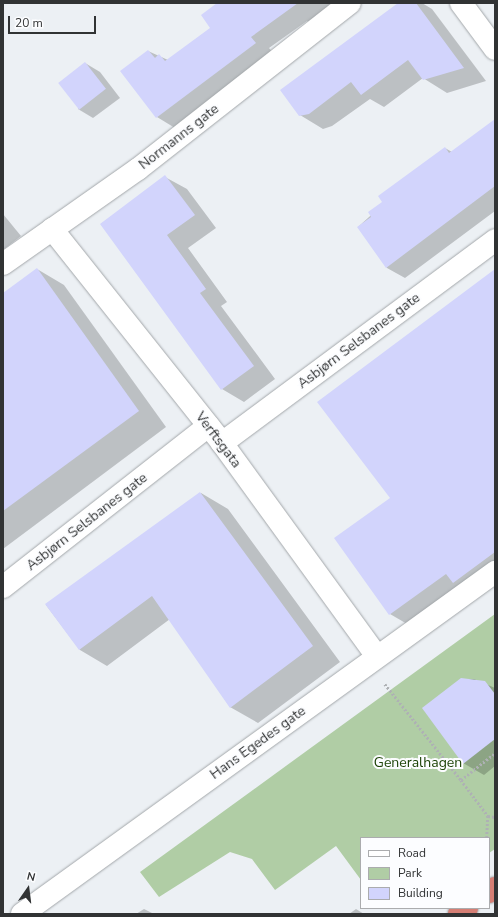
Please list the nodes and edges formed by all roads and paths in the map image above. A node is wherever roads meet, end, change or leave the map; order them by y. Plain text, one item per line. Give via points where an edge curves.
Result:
1 (350, 3) edge
2 (461, 3) edge
3 (495, 49) edge
4 (52, 229) junction
5 (495, 240) edge
6 (3, 264) edge
7 (208, 426) junction
8 (222, 443) junction
9 (495, 572) edge
10 (3, 587) edge
11 (377, 656) junction
12 (383, 682) dead end
13 (495, 753) edge
14 (461, 780) junction
15 (488, 816) junction
16 (495, 817) edge
17 (486, 837) edge
18 (22, 914) edge

1 - 4 street, Normanns gate via 138,169
2 - 3 street
4 - 6 street, Normanns gate
4 - 7 street, Verftsgata
5 - 8 street, Asbjørn Selsbanes gate
7 - 8 street, Verftsgata
7 - 10 street, Asbjørn Selsbanes gate
8 - 11 street, Verftsgata
9 - 11 street, Hans Egedes gate
11 - 18 street, Hans Egedes gate
12 - 14 path
13 - 14 path
14 - 15 path
15 - 16 path
15 - 17 path

